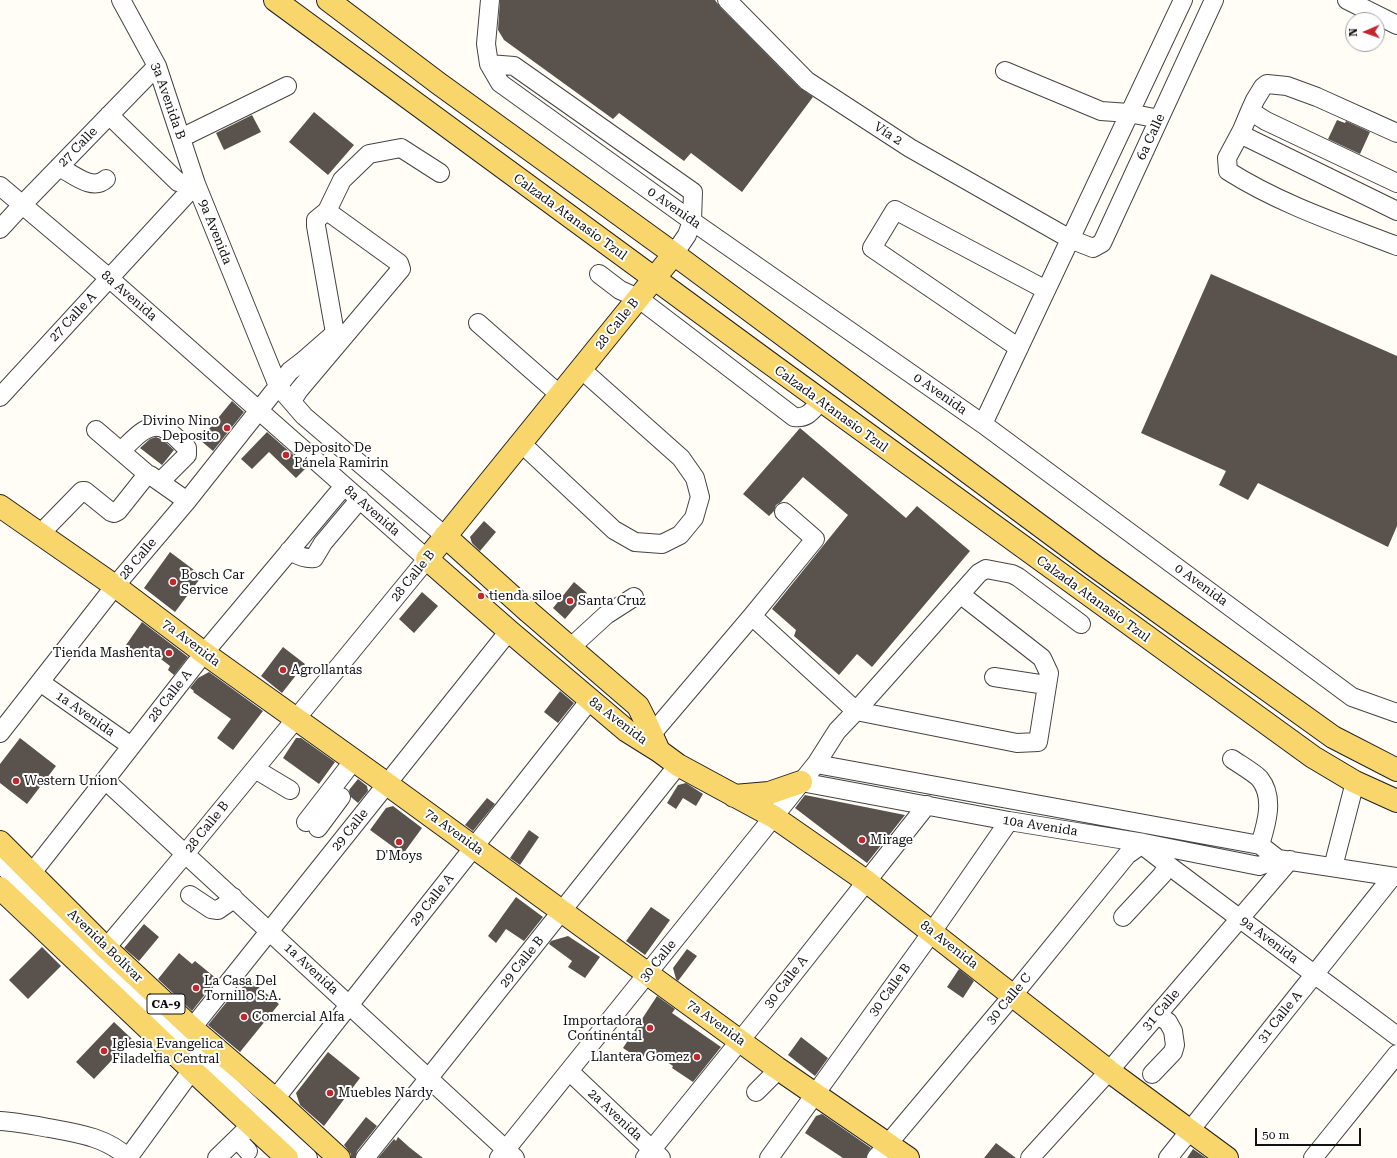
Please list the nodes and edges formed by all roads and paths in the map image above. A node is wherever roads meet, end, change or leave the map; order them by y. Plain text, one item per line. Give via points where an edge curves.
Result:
1 (121, 0) edge
2 (275, 0) edge
3 (328, 0) edge
4 (490, 0) edge
5 (727, 0) edge
6 (1183, 0) edge
7 (1214, 0) edge
8 (1347, 0) edge
9 (1397, 25) edge
10 (490, 64) junction
11 (157, 66) junction
12 (1005, 71) dead end
13 (288, 86) dead end
14 (1250, 111) junction
15 (1130, 113) junction
16 (109, 116) junction
17 (1159, 119) junction
18 (1240, 134) junction
19 (1397, 134) edge
20 (181, 138) junction
21 (59, 167) junction
22 (440, 173) dead end
23 (106, 179) dead end
24 (1397, 182) edge
25 (196, 184) junction
26 (0, 186) edge
27 (693, 192) joint
28 (23, 204) junction
29 (327, 211) junction
30 (1397, 211) edge
31 (692, 221) junction
32 (0, 229) edge
33 (1070, 239) junction
34 (1397, 246) edge
35 (674, 254) junction
36 (599, 274) dead end
37 (109, 278) junction
38 (654, 279) junction
39 (1046, 290) junction
40 (638, 298) junction
41 (478, 323) dead end
42 (1019, 348) junction
43 (295, 367) junction
44 (581, 369) junction
45 (309, 378) junction
46 (278, 386) junction
47 (560, 395) junction
48 (0, 397) edge
49 (292, 401) junction
50 (821, 401) junction
51 (258, 410) junction
52 (983, 424) junction
53 (96, 430) dead end
54 (521, 443) junction
55 (121, 451) junction
56 (145, 472) junction
57 (160, 482) junction
58 (344, 486) junction
59 (360, 500) junction
60 (187, 501) junction
61 (0, 506) edge
62 (784, 512) dead end
63 (40, 534) junction
64 (445, 536) junction
65 (289, 551) junction
66 (427, 559) junction
67 (115, 586) junction
68 (960, 594) junction
69 (634, 597) dead end
70 (752, 616) junction
71 (1081, 624) dead end
72 (508, 631) junction
73 (570, 648) junction
74 (204, 653) junction
75 (994, 677) dead end
76 (40, 682) junction
77 (1046, 685) junction
78 (590, 700) junction
79 (856, 711) junction
80 (1397, 713) edge
81 (296, 719) junction
82 (0, 733) edge
83 (652, 742) junction
84 (131, 746) junction
85 (1232, 759) dead end
86 (359, 764) junction
87 (816, 764) junction
88 (678, 765) junction
89 (255, 769) junction
90 (1397, 770) edge
91 (105, 780) junction
92 (801, 782) junction
93 (1355, 782) junction
94 (387, 784) junction
95 (290, 790) dead end
96 (734, 796) junction
97 (1397, 802) edge
98 (927, 805) junction
99 (774, 817) junction
100 (1009, 821) junction
101 (312, 825) dead end
102 (0, 842) edge
103 (1144, 843) junction
104 (1260, 845) junction
105 (474, 847) junction
106 (185, 854) junction
107 (1284, 860) junction
108 (0, 863) edge
109 (1168, 865) junction
110 (1333, 867) junction
111 (31, 874) junction
112 (1395, 877) edge
113 (866, 881) junction
114 (0, 888) edge
115 (190, 895) dead end
116 (233, 897) junction
117 (562, 911) junction
118 (1123, 917) dead end
119 (1240, 919) junction
120 (270, 931) junction
121 (932, 932) junction
122 (106, 948) junction
123 (648, 974) junction
124 (1315, 975) junction
125 (1013, 995) junction
126 (349, 1005) junction
127 (1158, 1014) junction
128 (192, 1028) junction
129 (1397, 1036) edge
130 (739, 1040) junction
131 (1397, 1054) edge
132 (777, 1068) junction
133 (192, 1070) junction
134 (569, 1071) junction
135 (1109, 1071) junction
136 (1152, 1074) dead end
137 (429, 1078) junction
138 (756, 1092) dead end
139 (815, 1095) junction
140 (275, 1099) junction
141 (0, 1121) edge
142 (1190, 1130) junction
143 (245, 1138) junction
144 (881, 1151) edge
145 (507, 1155) edge
146 (653, 1155) edge
147 (284, 1157) edge
148 (128, 1158) edge
149 (217, 1158) edge
150 (308, 1158) edge
151 (338, 1158) edge
152 (365, 1158) edge
153 (769, 1158) edge
154 (908, 1158) edge
155 (1030, 1158) edge
156 (1168, 1158) edge
157 (1227, 1158) edge
158 (1313, 1158) edge

1 - 11 street, 3a Avenida B
2 - 38 main road, Calzada Atanasio Tzul
3 - 35 main road
4 - 10 street, 0 Avenida via 486,44
5 - 33 street, Vía 2 via 807,81 910,148
6 - 15 street
7 - 17 street, 6a Calle
8 - 9 street
10 - 27 street, 0 Avenida via 514,66
10 - 31 street, 0 Avenida via 500,83
11 - 16 street, 27 Calle
11 - 20 street, 3a Avenida B
12 - 15 street via 1100,111
13 - 20 street
14 - 18 street
14 - 19 street via 1267,84 1287,86
14 - 24 street via 1266,121
15 - 17 street
15 - 33 street
16 - 21 street, 27 Calle
16 - 25 street, 9a Avenida via 178,182
17 - 33 street, 6a Calle via 1102,243 1093,248
18 - 30 street
18 - 34 street via 1227,158 1228,171 1286,202
20 - 25 street, 3a Avenida B
21 - 23 street via 85,182 102,183
21 - 28 street, 27 Calle
22 - 29 street via 401,148 369,154 342,180
25 - 37 street, 27 Calle A
25 - 46 street, 9a Avenida
26 - 28 street, 8a Avenida
27 - 31 street, 28 Calle B
28 - 32 street, 27 Calle
28 - 37 street, 8a Avenida
29 - 43 street, 28 Calle via 316,220 316,226 335,333
29 - 45 street via 400,263 401,269
31 - 35 street, 28 Calle B via 687,235
31 - 52 street, 0 Avenida
33 - 39 street
35 - 38 main road, 28 Calle B
35 - 90 main road via 1093,565 1333,736
36 - 40 street via 620,290
37 - 48 street, 27 Calle A
37 - 51 street, 8a Avenida
38 - 40 main road, 28 Calle B
38 - 50 main road, Calzada Atanasio Tzul
39 - 42 street
39 - 42 street via 895,210 872,248
40 - 44 main road, 28 Calle B
40 - 50 street via 794,417 805,417
41 - 47 street
42 - 52 street
43 - 45 street
43 - 46 street, 28 Calle
44 - 47 main road, 28 Calle B
44 - 54 street via 681,458 695,478 700,496 694,518 680,535 662,544 635,542 614,530
45 - 49 street
46 - 49 street, 8a Avenida
46 - 51 street, 28 Calle
47 - 54 main road, 28 Calle B
49 - 64 street, 8a Avenida via 304,416
50 - 93 main road, Calzada Atanasio Tzul via 1306,752
51 - 58 street, 8a Avenida
51 - 60 street, 28 Calle
52 - 80 street, 0 Avenida via 1352,697
53 - 55 street
54 - 64 main road, 28 Calle B
55 - 56 street
55 - 57 street via 148,428 163,428 188,448 187,455
56 - 57 street
56 - 63 street via 145,477 118,511 111,512 86,491 82,491
57 - 60 street
58 - 59 street, 8a Avenida
58 - 65 street, 28 Calle A
59 - 65 street via 323,543 314,558 299,556
59 - 66 street, 8a Avenida
60 - 67 street, 28 Calle
61 - 63 main road, 7a Avenida
62 - 70 street via 815,539
63 - 67 main road, 7a Avenida
64 - 66 main road, 28 Calle B
64 - 73 main road, 8a Avenida
65 - 74 street, 28 Calle A
66 - 72 main road, 8a Avenida
66 - 81 street, 28 Calle B
67 - 74 main road, 7a Avenida
67 - 76 street, 28 Calle
68 - 71 street, 30 Calle via 986,569 1012,574
68 - 77 street via 1042,658 1049,673
68 - 79 street, 30 Calle
69 - 73 street via 606,615
70 - 79 street
70 - 83 street
72 - 78 main road, 8a Avenida
72 - 94 street, 29 Calle
73 - 83 main road, 8a Avenida via 638,706
74 - 81 main road, 7a Avenida
74 - 84 street, 28 Calle A
75 - 77 street
76 - 82 street, 28 Calle
76 - 84 street, 1a Avenida
77 - 79 street via 1038,742 1017,743
78 - 83 main road, 8a Avenida via 627,731
78 - 105 street, 29 Calle A
79 - 87 street, 30 Calle via 837,731
81 - 86 main road, 7a Avenida
81 - 89 street, 28 Calle B
83 - 88 main road, 8a Avenida
84 - 91 street, 28 Calle A
85 - 104 street via 1260,779 1268,796 1267,821
86 - 94 main road, 7a Avenida
86 - 101 street
87 - 92 street, 30 Calle
87 - 104 street, 10a Avenida
88 - 96 main road, 8a Avenida
88 - 117 street, 29 Calle B
89 - 95 street
89 - 106 street, 28 Calle B
91 - 106 street, 1a Avenida
91 - 111 street, 28 Calle A
92 - 96 main road via 769,793
92 - 98 street, 10a Avenida
92 - 99 street, 30 Calle
93 - 97 main road, Calzada Atanasio Tzul
93 - 110 street
94 - 105 main road, 7a Avenida
94 - 120 street, 29 Calle
96 - 99 main road, 8a Avenida
98 - 100 street, 10a Avenida
98 - 113 street, 30 Calle A
99 - 113 main road, 8a Avenida
99 - 123 street, 30 Calle
100 - 103 street, 10a Avenida
100 - 121 street, 30 Calle B
102 - 111 main road, Avenida Bolívar / CA-9
103 - 107 street, 10a Avenida via 1259,866
103 - 109 street, 9a Avenida via 1146,848
103 - 125 street, 30 Calle C via 1128,855
104 - 107 street, 10a Avenida
105 - 117 main road, 7a Avenida
105 - 126 street, 29 Calle A
106 - 116 street, 1a Avenida
106 - 122 street, 28 Calle B
107 - 110 street, 10a Avenida
107 - 119 street, 31 Calle
108 - 150 street via 186,1047
109 - 118 street
109 - 119 street, 9a Avenida
110 - 112 street, 10a Avenida
111 - 122 main road, Avenida Bolívar / CA-9
112 - 124 street, 31 Calle A
113 - 121 main road, 8a Avenida
113 - 130 street, 30 Calle A
114 - 133 main road, CA-9
115 - 116 street via 211,909 218,910
116 - 120 street, 1a Avenida
117 - 123 main road, 7a Avenida
117 - 137 street, 29 Calle B
119 - 124 street, 9a Avenida
119 - 127 street, 31 Calle
120 - 126 street, 1a Avenida
120 - 128 street, 29 Calle
121 - 125 main road, 8a Avenida
121 - 139 street, 30 Calle B
122 - 128 main road, Avenida Bolívar / CA-9
123 - 130 main road, 7a Avenida
123 - 134 street, 30 Calle
124 - 129 street, 9a Avenida
124 - 142 street, 31 Calle A
125 - 135 main road, 8a Avenida
125 - 144 street, 30 Calle C
126 - 137 street, 1a Avenida
126 - 140 street, 29 Calle A
127 - 135 street, 31 Calle
127 - 136 street via 1168,1022 1173,1031 1175,1044 1173,1052
128 - 140 main road, Avenida Bolívar / CA-9
130 - 132 main road, 7a Avenida
130 - 146 street, 30 Calle A
131 - 158 street
132 - 138 street
132 - 139 main road, 7a Avenida
133 - 143 main road, CA-9
133 - 148 street
134 - 145 street, 30 Calle
134 - 146 street, 2a Avenida
135 - 142 main road, 8a Avenida
135 - 155 street, 31 Calle
137 - 145 street, 1a Avenida
137 - 152 street, 29 Calle B
139 - 144 main road, 7a Avenida
139 - 153 street, 30 Calle B
140 - 151 main road, Avenida Bolívar / CA-9
141 - 148 street via 78,1133 102,1141 121,1151
142 - 156 street, 31 Calle A
142 - 157 main road, 8a Avenida
143 - 147 main road, CA-9
143 - 149 street
144 - 154 main road, 7a Avenida

